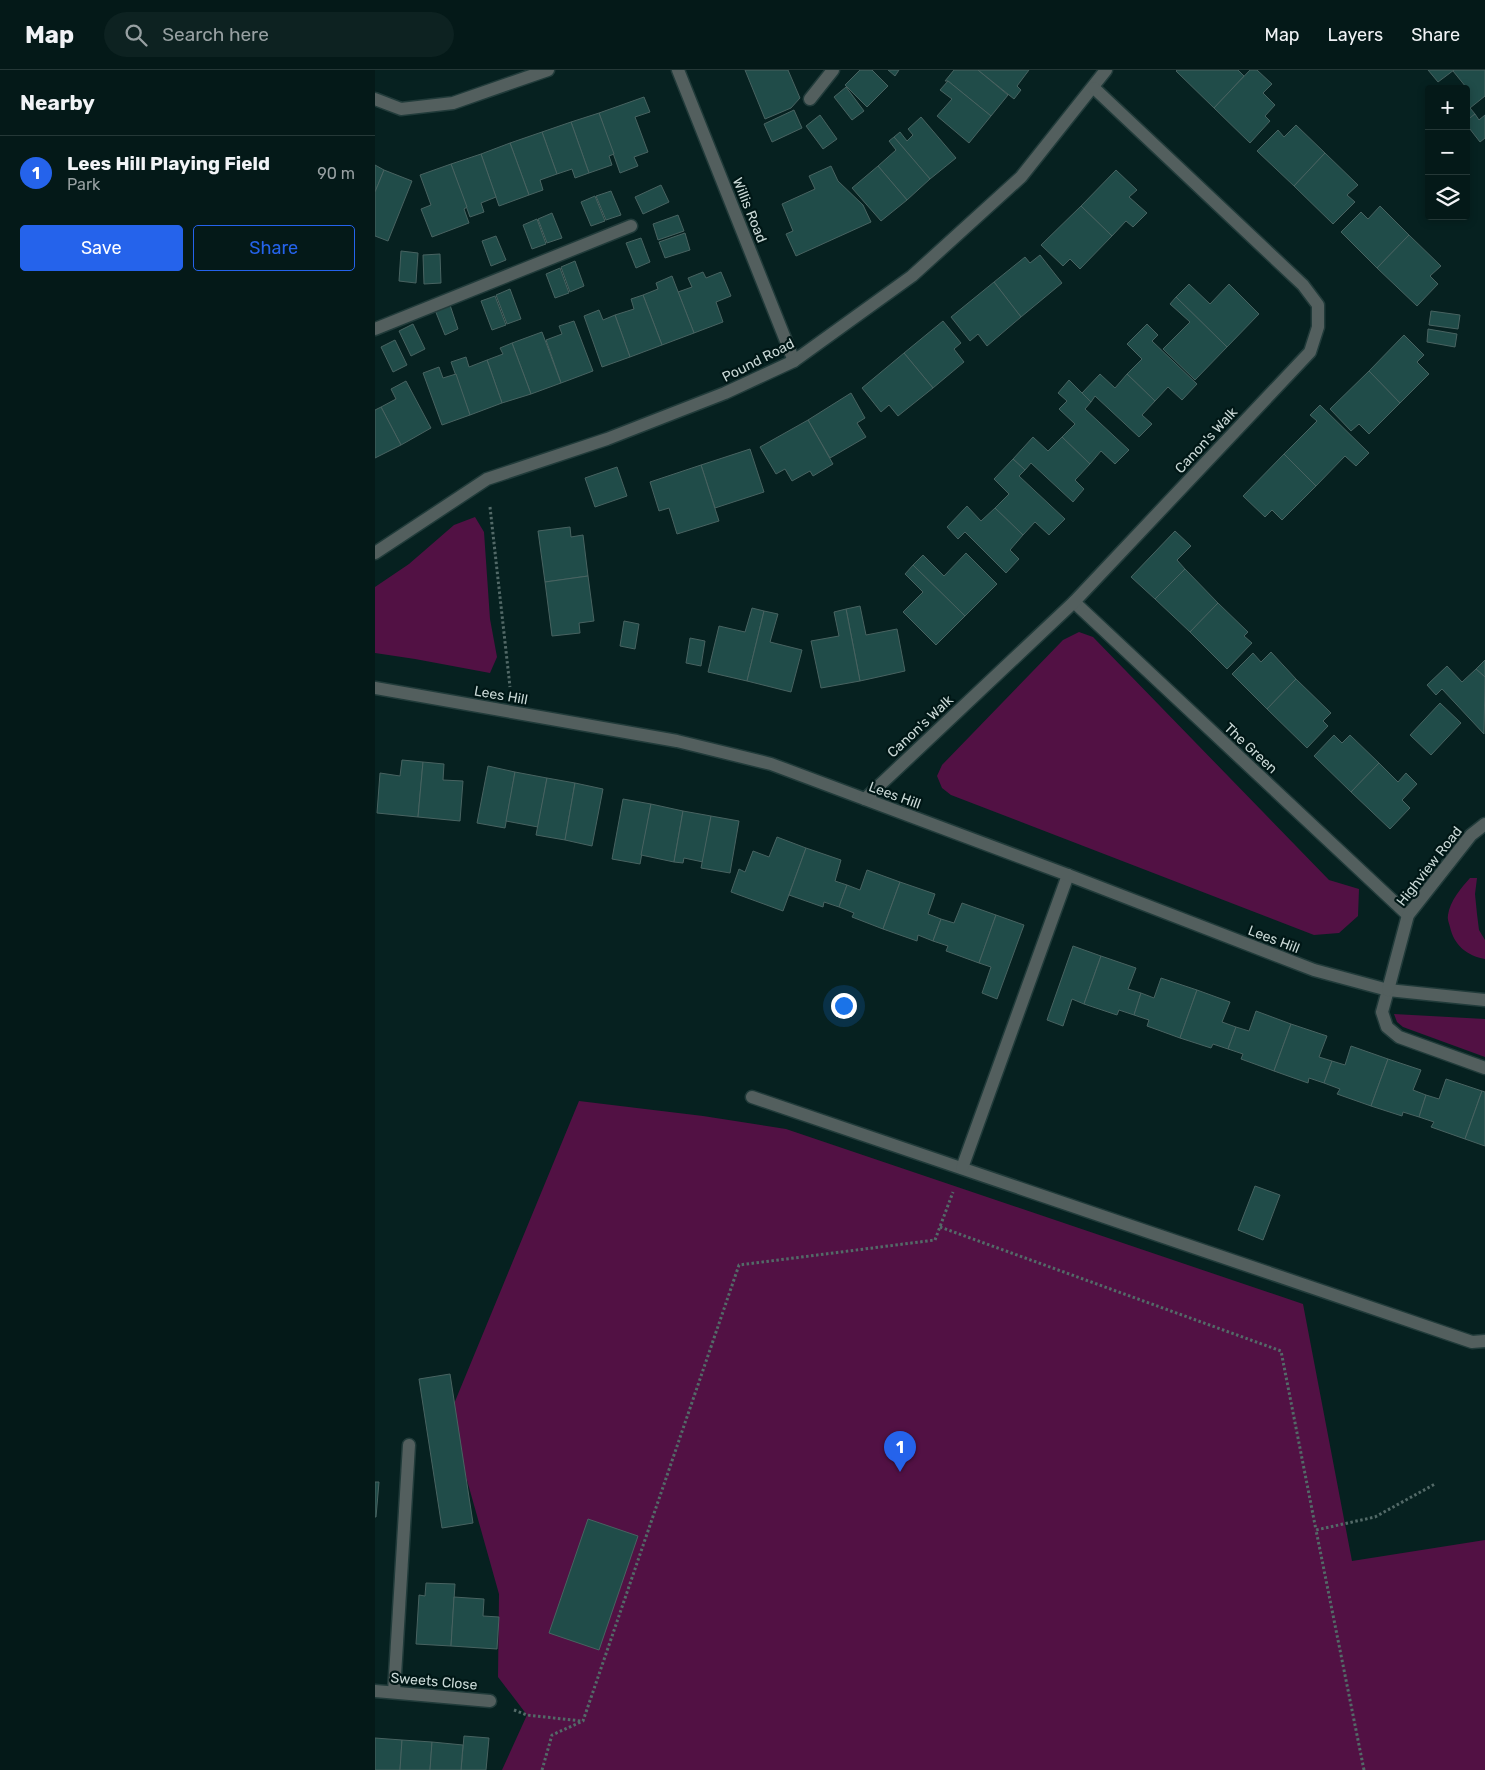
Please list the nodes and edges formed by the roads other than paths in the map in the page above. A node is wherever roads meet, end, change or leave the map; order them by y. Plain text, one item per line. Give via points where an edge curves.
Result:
1 (548, 70) edge
2 (678, 70) edge
3 (833, 70) edge
4 (1106, 70) edge
5 (1094, 88) junction
6 (375, 99) edge
7 (810, 99) dead end
8 (631, 226) dead end
9 (375, 329) edge
10 (794, 361) junction
11 (375, 553) edge
12 (1074, 602) junction
13 (375, 688) edge
14 (865, 799) junction
15 (1485, 824) edge
16 (1068, 875) junction
17 (1408, 915) junction
18 (1388, 990) junction
19 (1485, 1000) edge
20 (1485, 1068) edge
21 (752, 1097) dead end
22 (962, 1168) junction
23 (1485, 1341) edge
24 (409, 1445) dead end
25 (375, 1691) edge
26 (395, 1692) junction
27 (490, 1701) road end

1 - 6 street via 453,103 401,109
2 - 10 street, Willis Road
3 - 7 street
4 - 5 street, Pound Road
5 - 10 street, Pound Road via 1021,178 912,276
5 - 12 street, Canon's Walk via 1303,285 1317,305 1318,327 1310,352
8 - 9 street
10 - 11 street, Pound Road via 725,393 607,439 487,479
12 - 14 street, Canon's Walk
12 - 17 street, The Green
13 - 14 street, Lees Hill via 677,741 771,764
14 - 16 street, Lees Hill
15 - 17 street, Highview Road via 1471,835
16 - 18 street, Lees Hill via 1314,970
16 - 22 street
17 - 18 street, Highview Road
18 - 19 street, Lees Hill
18 - 20 street via 1382,1012 1387,1027 1399,1037
21 - 22 street
22 - 23 street via 1472,1342
24 - 26 street
25 - 26 street, Sweets Close
26 - 27 street, Sweets Close

